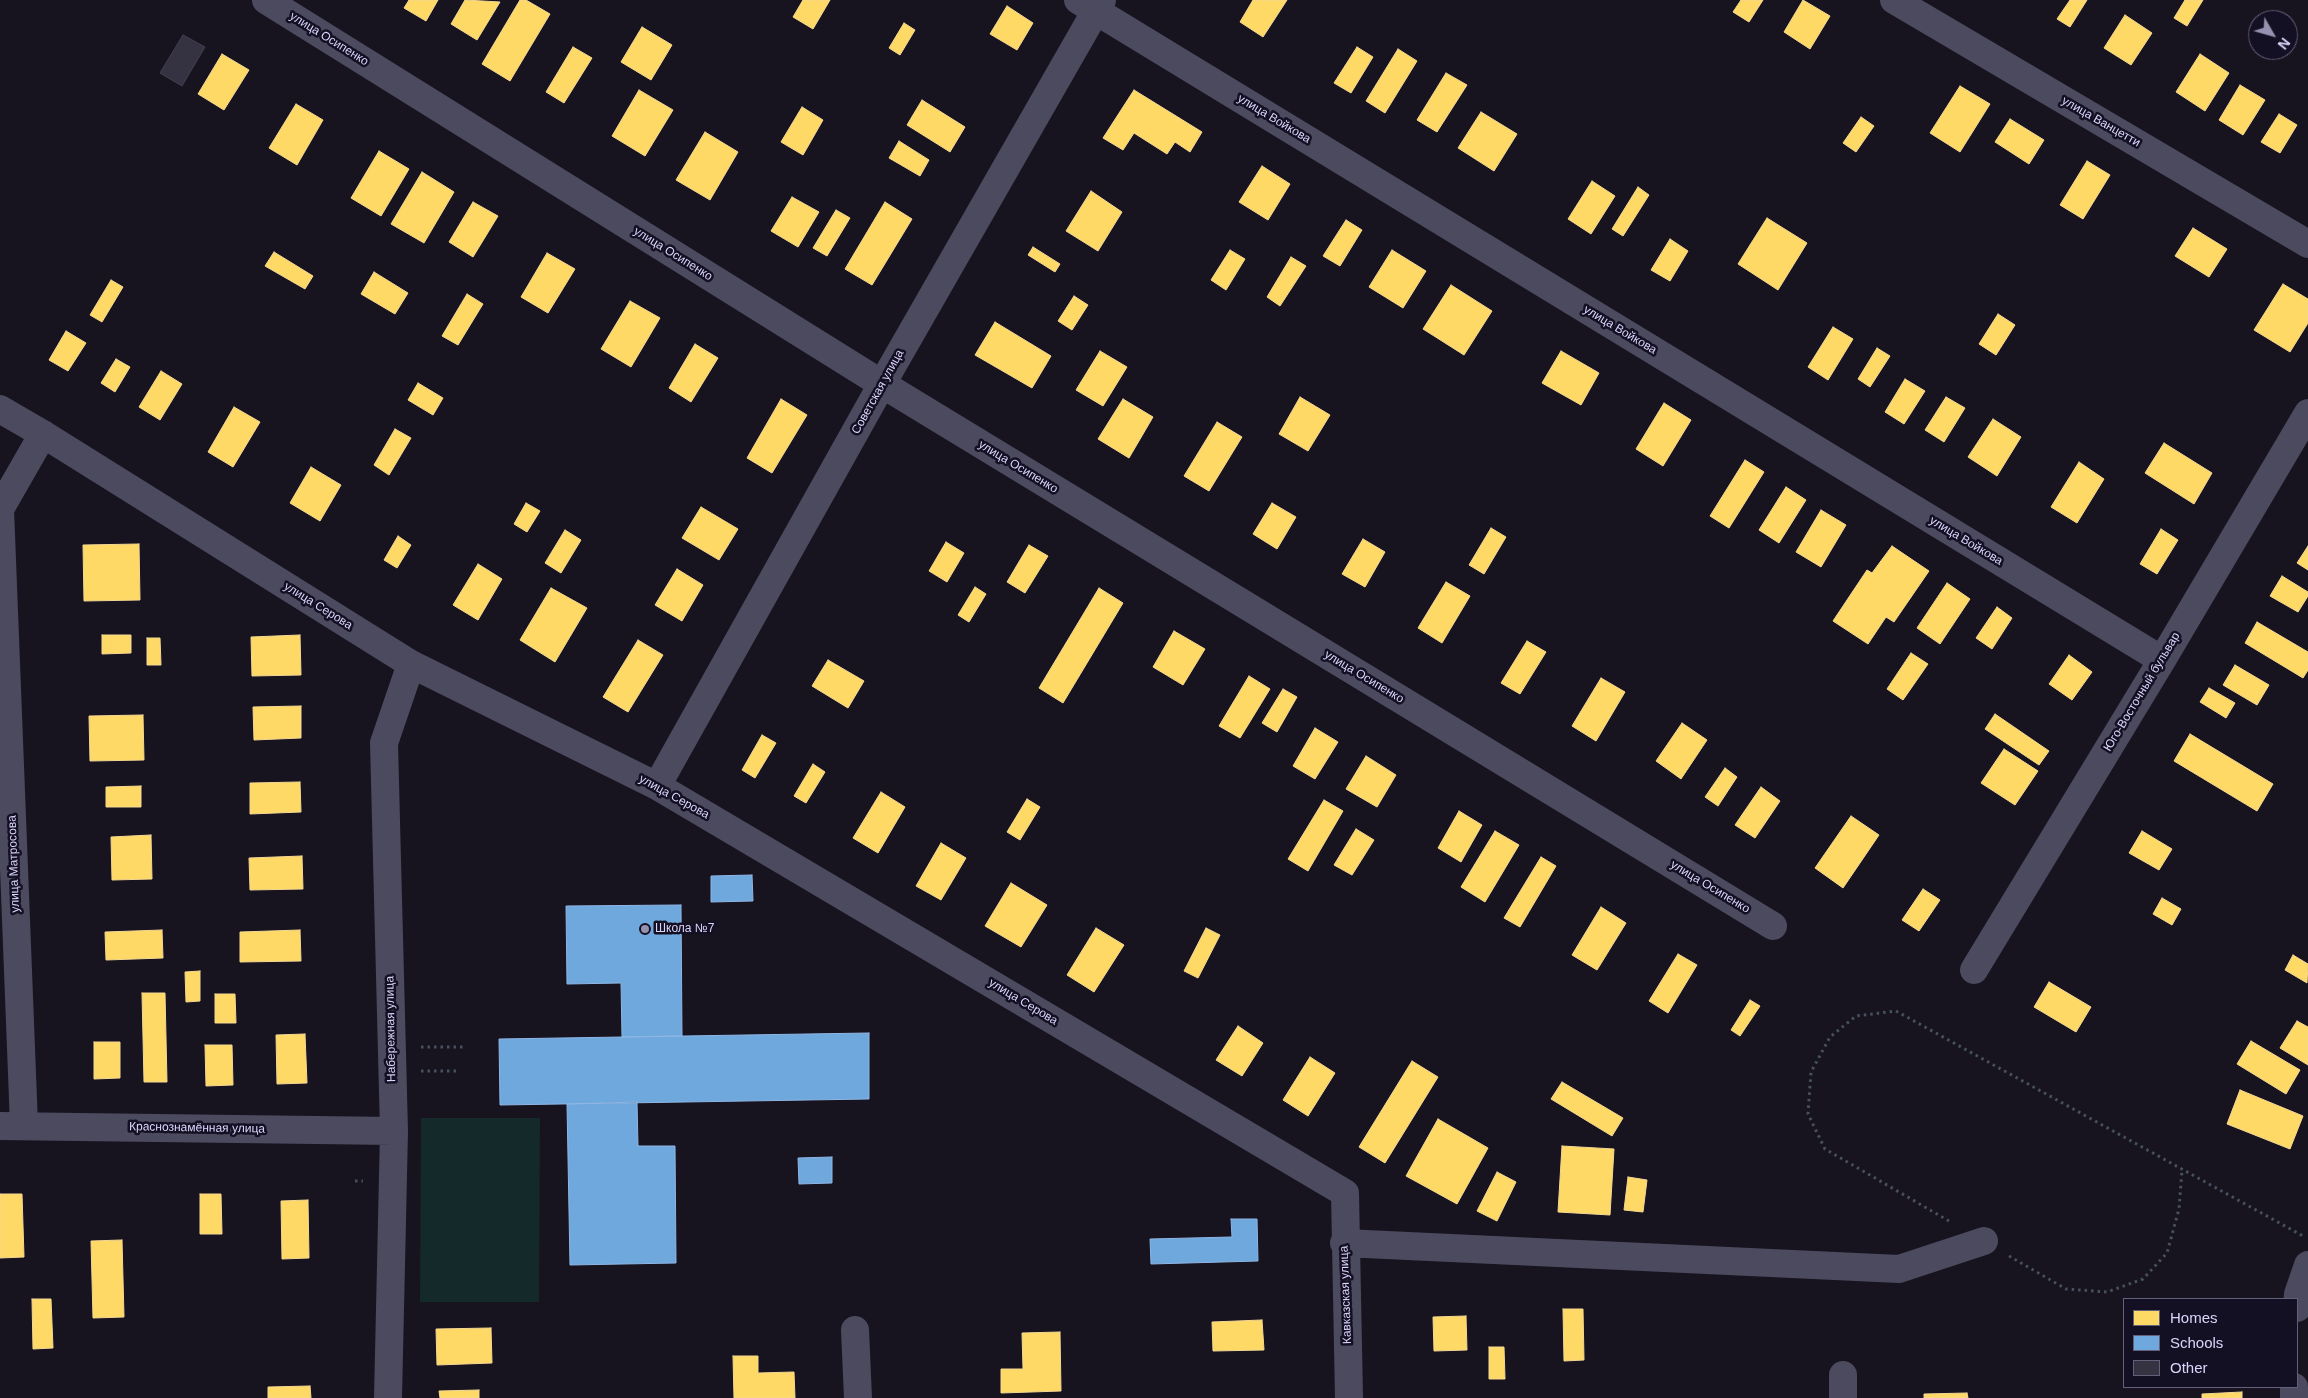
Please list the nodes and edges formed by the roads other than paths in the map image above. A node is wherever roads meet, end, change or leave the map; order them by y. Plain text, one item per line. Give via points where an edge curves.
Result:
1 (266, 0) edge
2 (1894, 0) edge
3 (1092, 4) edge
4 (2308, 244) edge
5 (882, 384) junction
6 (0, 409) edge
7 (2308, 413) edge
8 (43, 434) junction
9 (2162, 660) junction
10 (411, 664) junction
11 (657, 786) junction
12 (1774, 926) dead end
13 (1974, 970) dead end
14 (12, 1126) edge
15 (394, 1131) junction
16 (1345, 1192) joint
17 (1984, 1241) road end
18 (1344, 1243) junction
19 (2308, 1265) edge
20 (2298, 1298) edge
21 (855, 1330) dead end
22 (388, 1398) edge
23 (858, 1398) edge
24 (1349, 1398) edge

1 - 5 street, улица Осипенко
2 - 4 street, улица Ванцетти
3 - 5 street, Советская улица
3 - 9 street, улица Войкова
5 - 11 street, Советская улица
5 - 12 street, улица Осипенко
6 - 8 street, улица Серова
7 - 9 street, Юго-Восточный бульвар
8 - 10 street, улица Серова
8 - 14 street, улица Матросова via 0,509
9 - 13 street, Юго-Восточный бульвар
10 - 11 street, улица Серова
10 - 15 street, Набережная улица via 384,743
11 - 16 street, улица Серова
14 - 15 street, Краснознамённая улица
15 - 22 street, Набережная улица
16 - 18 street, Кавказская улица
17 - 18 street via 1899,1269
18 - 24 street, Кавказская улица
19 - 20 street
21 - 23 street

